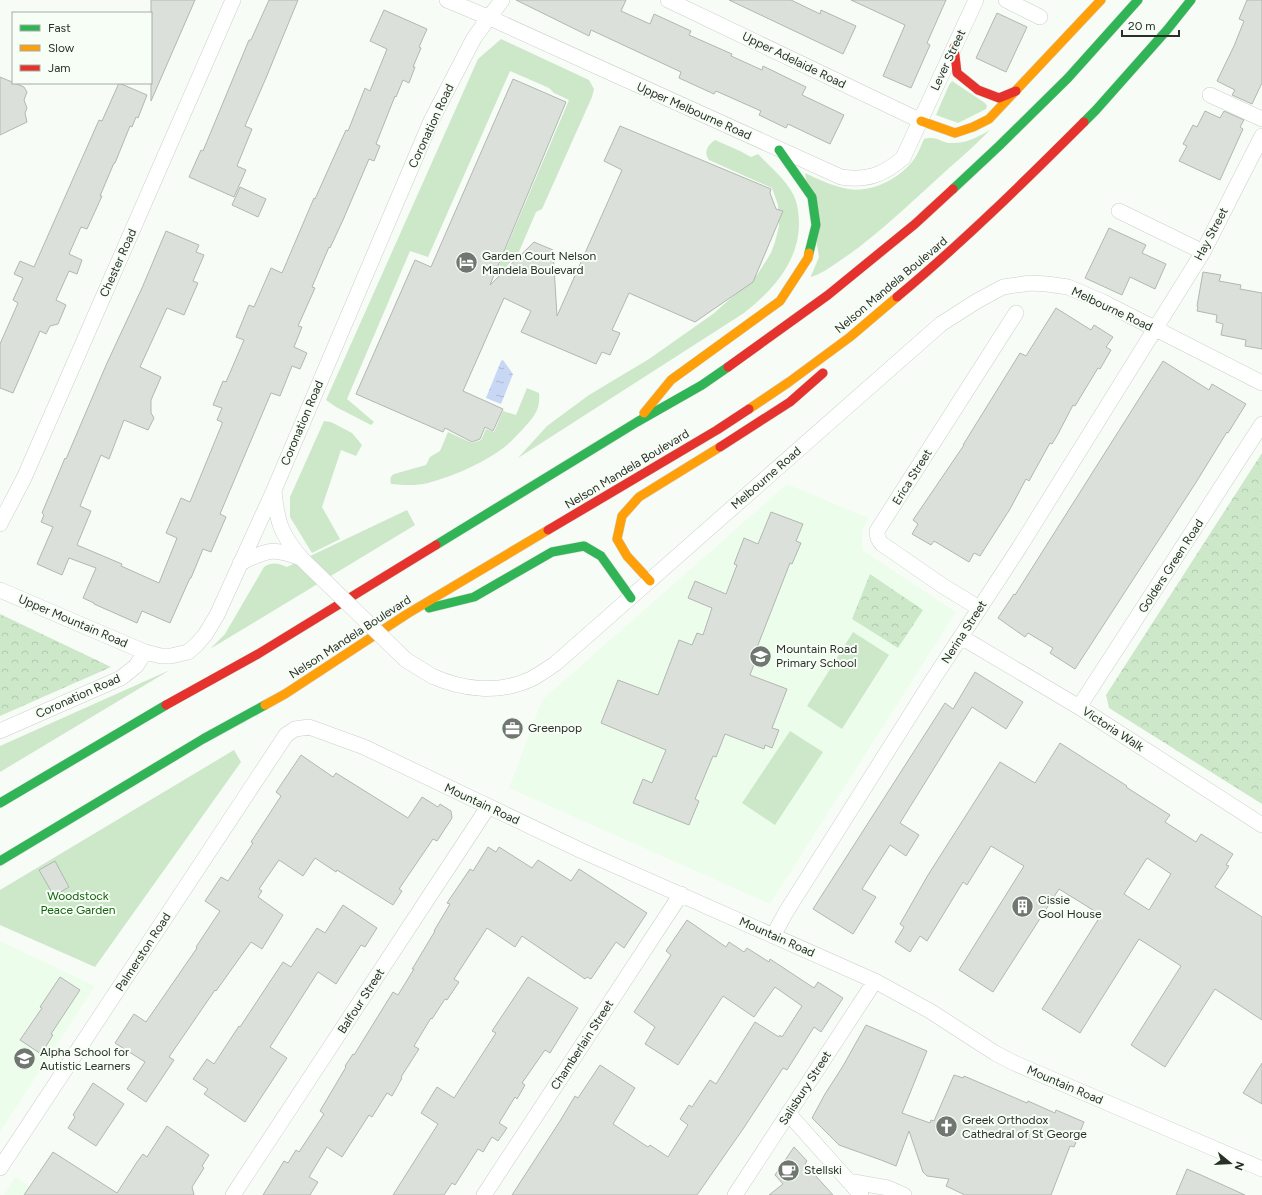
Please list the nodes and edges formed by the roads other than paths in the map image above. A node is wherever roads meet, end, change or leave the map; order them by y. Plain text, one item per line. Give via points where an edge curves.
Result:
1 (233, 0) edge
2 (447, 0) edge
3 (502, 0) edge
4 (668, 0) edge
5 (976, 0) edge
6 (1006, 0) edge
7 (1101, 0) edge
8 (1138, 0) edge
9 (1191, 0) edge
10 (1040, 17) dead end
11 (490, 18) junction
12 (954, 47) junction
13 (1016, 91) junction
14 (1210, 95) dead end
15 (1262, 119) edge
16 (921, 121) junction
17 (1262, 136) edge
18 (779, 150) junction
19 (1119, 211) dead end
20 (1203, 252) junction
21 (918, 280) junction
22 (1016, 313) dead end
23 (1156, 329) junction
24 (855, 344) dead end
25 (832, 365) dead end
26 (1262, 383) edge
27 (637, 422) junction
28 (1262, 424) edge
29 (274, 490) junction
30 (0, 524) edge
31 (302, 558) junction
32 (240, 563) junction
33 (650, 581) junction
34 (0, 590) edge
35 (631, 598) junction
36 (979, 608) junction
37 (406, 614) junction
38 (961, 636) junction
39 (145, 652) junction
40 (1079, 707) junction
41 (0, 731) edge
42 (286, 735) joint
43 (0, 802) edge
44 (488, 807) junction
45 (1262, 825) edge
46 (0, 861) edge
47 (681, 894) junction
48 (773, 936) junction
49 (875, 981) junction
50 (788, 1113) junction
51 (0, 1168) edge
52 (1262, 1169) edge
53 (848, 1181) junction
54 (233, 1195) edge
55 (484, 1195) edge
56 (735, 1195) edge
57 (861, 1195) edge
58 (904, 1195) edge

1 - 30 street, Chester Road via 24,478
2 - 11 street, Upper Melbourne Road
3 - 11 street, Coronation Road
4 - 16 street, Upper Adelaide Road
5 - 12 street, Lever Street
6 - 10 street
7 - 13 highway
8 - 27 highway via 1068,78 915,224 828,295 766,340 702,385
9 - 21 highway, Nelson Mandela Boulevard via 1096,110 1030,176
11 - 18 street, Upper Melbourne Road
11 - 29 street, Coronation Road via 474,38 431,121
12 - 13 highway via 957,73 978,90 999,98
12 - 16 street, Lever Street
13 - 16 highway via 989,119 955,133
14 - 15 street
16 - 18 street, Upper Melbourne Road via 903,158 881,174 869,177 841,177
17 - 20 street, Hay Street
18 - 27 highway via 812,197 816,225 808,258 780,301 671,380
19 - 20 street
20 - 23 street, Hay Street
21 - 24 highway
21 - 37 highway, Nelson Mandela Boulevard via 838,346 717,430
22 - 36 street, Erica Street via 877,531 882,544
23 - 26 street, Melbourne Road
23 - 33 street, Melbourne Road via 1068,287 1030,283 1003,287 941,324
23 - 36 street, Nerina Street
25 - 33 highway via 790,402 639,497 622,516 617,539 627,556
27 - 43 highway via 258,654 179,697
28 - 40 street, Golders Green Road
29 - 31 street, Melbourne Road via 276,511 282,530
29 - 32 street, Coronation Road
31 - 32 street, Melbourne Road via 275,550
31 - 35 street, Melbourne Road, bridge via 406,660 432,676 466,688 490,689 530,679 555,664
32 - 39 street, Coronation Road via 217,615 196,645 188,652 171,656
33 - 35 street, Melbourne Road
34 - 39 street, Upper Mountain Road
35 - 37 highway via 601,556 584,546 552,552 474,597
36 - 38 street, Nerina Street
37 - 46 highway, Nelson Mandela Boulevard via 285,694
38 - 40 street, Victoria Walk
38 - 48 street, Nerina Street
39 - 41 street, Coronation Road via 136,666 121,678
40 - 45 street, Victoria Walk
42 - 44 street, Mountain Road via 295,729 309,727 364,747
42 - 51 street, Palmerston Road
44 - 47 street, Mountain Road
44 - 54 street, Balfour Street
47 - 48 street, Mountain Road
47 - 55 street, Chamberlain Street
48 - 49 street, Mountain Road
49 - 50 street, Salisbury Street
49 - 52 street, Mountain Road via 930,1011 1014,1063
50 - 53 street
50 - 56 street, Salisbury Street
53 - 57 street
53 - 58 street via 888,1188

